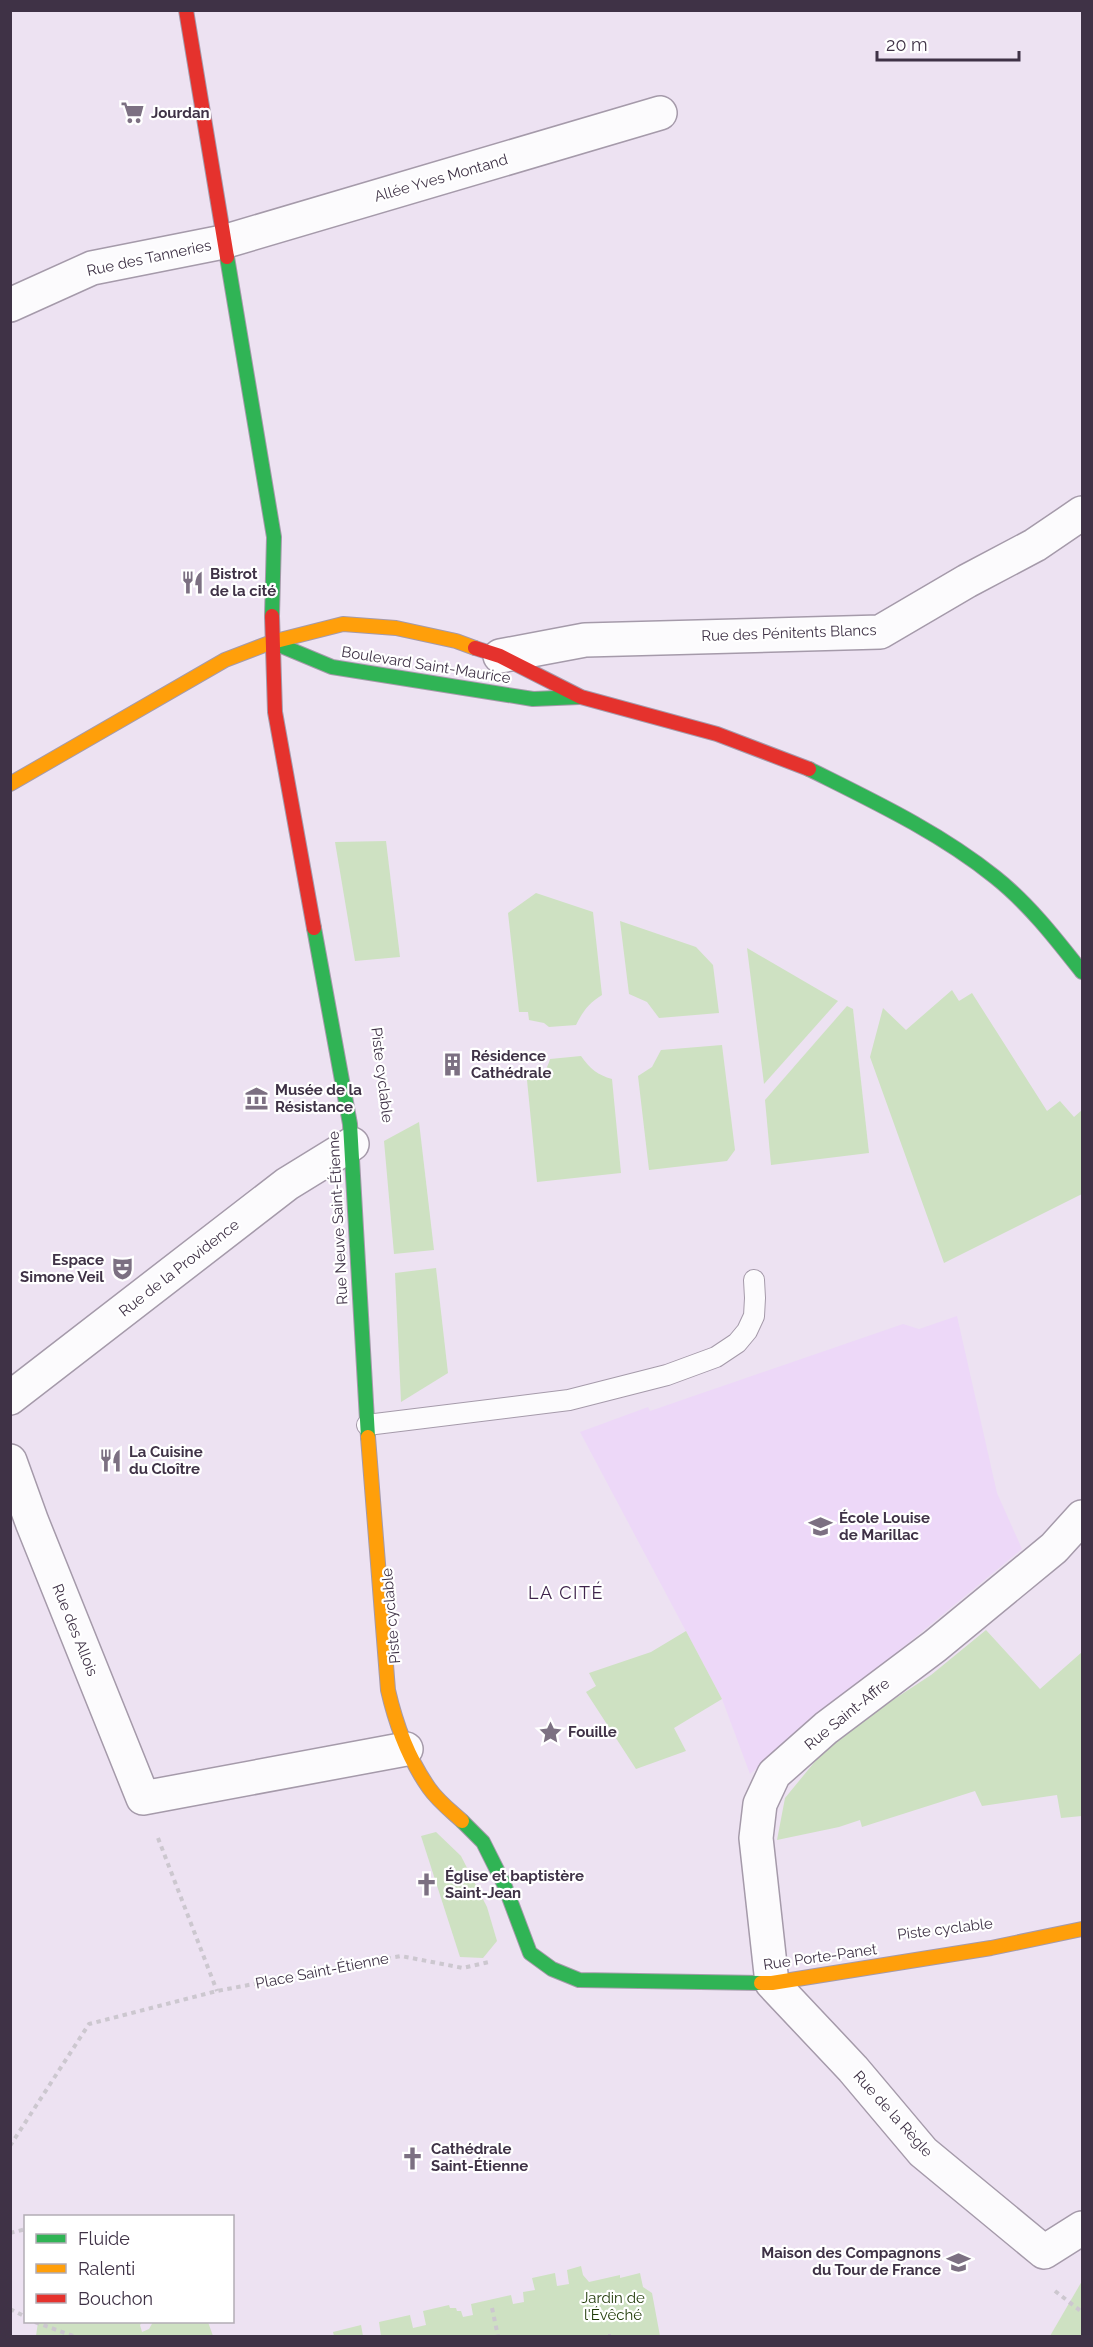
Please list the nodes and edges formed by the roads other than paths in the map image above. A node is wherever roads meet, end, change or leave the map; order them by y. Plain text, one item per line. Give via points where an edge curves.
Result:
1 (186, 10) edge
2 (660, 113) dead end
3 (223, 242) junction
4 (10, 305) edge
5 (1083, 513) edge
6 (272, 642) junction
7 (500, 656) junction
8 (464, 659) dead end
9 (389, 663) dead end
10 (332, 667) junction
11 (582, 697) junction
12 (10, 784) edge
13 (1083, 972) edge
14 (352, 1144) junction
15 (754, 1280) dead end
16 (10, 1398) edge
17 (367, 1425) junction
18 (10, 1461) edge
19 (1083, 1517) edge
20 (21, 1528) edge
21 (406, 1749) junction
22 (1083, 1929) edge
23 (772, 1983) junction
24 (1083, 2228) edge

1 - 3 street, Rue Neuve Saint-Étienne
2 - 3 street, Allée Yves Montand
3 - 4 street, Rue des Tanneries via 92,268
3 - 6 street, Rue Neuve Saint-Étienne via 274,537
5 - 7 street, Rue des Pénitents Blancs via 1035,545 880,632 585,640
6 - 7 street, Boulevard Saint-Maurice via 343,624 416,632
6 - 10 street, Boulevard Saint-Maurice
6 - 12 street via 225,660
6 - 14 street, Rue Neuve Saint-Étienne via 275,712
7 - 8 street
7 - 11 street, Boulevard Saint-Maurice
9 - 10 street
10 - 11 street, Boulevard Saint-Maurice via 533,699
11 - 13 street, Boulevard Saint-Maurice via 717,734 802,766 935,834 997,878 1045,926
14 - 16 street, Rue de la Providence via 287,1184
14 - 17 street, Rue Neuve Saint-Étienne
15 - 17 lane via 754,1316 747,1331 737,1343 706,1361 569,1400
17 - 21 street, Rue Neuve Saint-Étienne via 388,1689
18 - 20 street, Rue des Allois
19 - 23 street, Rue Saint-Affre via 1054,1548 935,1646 826,1728 774,1774 760,1803 756,1838
20 - 21 street, Rue des Allois via 143,1798
21 - 23 street, Rue Porte-Panet via 430,1790 483,1842 530,1953 552,1969 579,1980
22 - 23 street, Rue Porte-Panet
23 - 24 street, Rue de la Règle via 853,2069 923,2152 1044,2252

